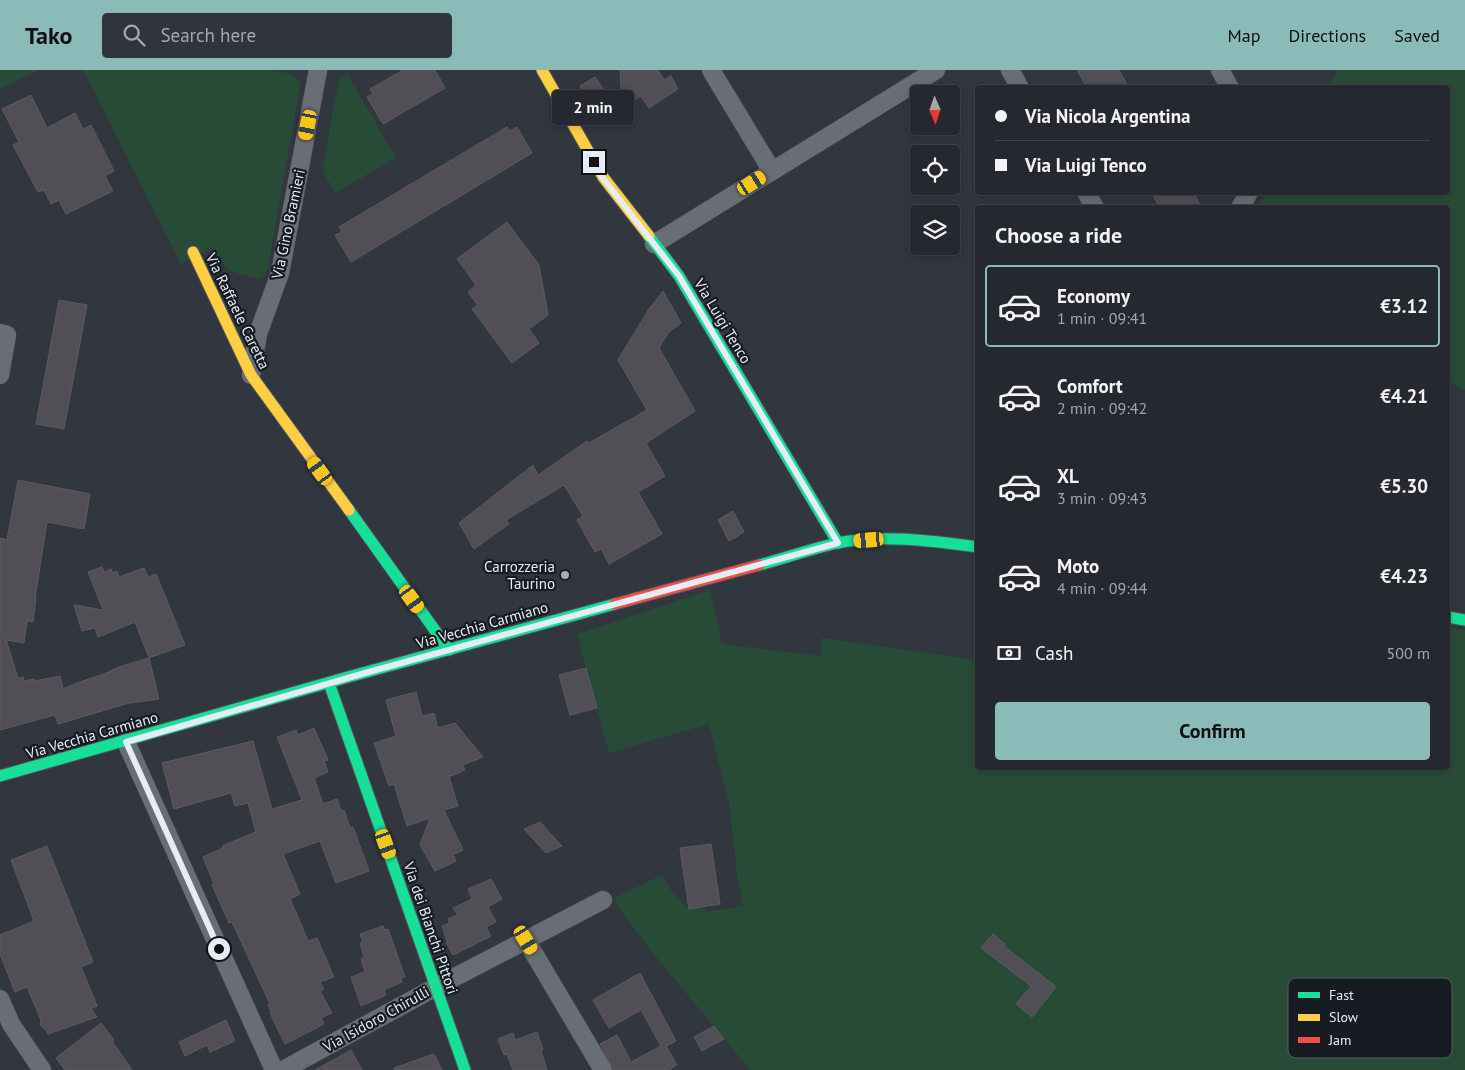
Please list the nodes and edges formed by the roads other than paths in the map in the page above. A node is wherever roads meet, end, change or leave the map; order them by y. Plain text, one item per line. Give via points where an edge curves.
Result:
1 (318, 70) edge
2 (542, 70) edge
3 (711, 70) edge
4 (936, 70) edge
5 (1010, 70) edge
6 (1220, 70) edge
7 (1018, 85) edge
8 (1228, 85) edge
9 (772, 171) junction
10 (654, 244) junction
11 (193, 252) dead end
12 (4, 334) edge
13 (250, 375) junction
14 (0, 376) edge
15 (838, 543) junction
16 (975, 547) edge
17 (1450, 617) edge
18 (1465, 620) edge
19 (449, 650) junction
20 (329, 683) junction
21 (126, 742) junction
22 (0, 776) edge
23 (603, 900) dead end
24 (526, 940) junction
25 (436, 987) junction
26 (0, 999) edge
27 (42, 1070) edge
28 (274, 1070) edge
29 (283, 1070) edge
30 (465, 1070) edge
31 (603, 1070) edge

1 - 13 street, Via Gino Bramieri via 280,272 258,334
2 - 10 street, Via Luigi Tenco via 602,177
3 - 9 street
4 - 9 street
5 - 7 street
6 - 8 street
9 - 10 street
10 - 15 street, Via Luigi Tenco via 679,276
11 - 13 street, Via Raffaele Caretta
12 - 14 street
13 - 19 street, Via Raffaele Caretta
15 - 16 street, Via Vecchia Carmiano via 885,539
15 - 19 street, Via Vecchia Carmiano
17 - 18 street
19 - 20 street, Via Vecchia Carmiano
20 - 21 street, Via Vecchia Carmiano
20 - 25 street, Via dei Bianchi Pittori
21 - 22 street, Via Vecchia Carmiano
21 - 28 street
23 - 24 street, Via Isidoro Chirulli
24 - 25 street, Via Isidoro Chirulli
24 - 31 street
25 - 29 street, Via Isidoro Chirulli
25 - 30 street, Via dei Bianchi Pittori
26 - 27 street via 11,1024

